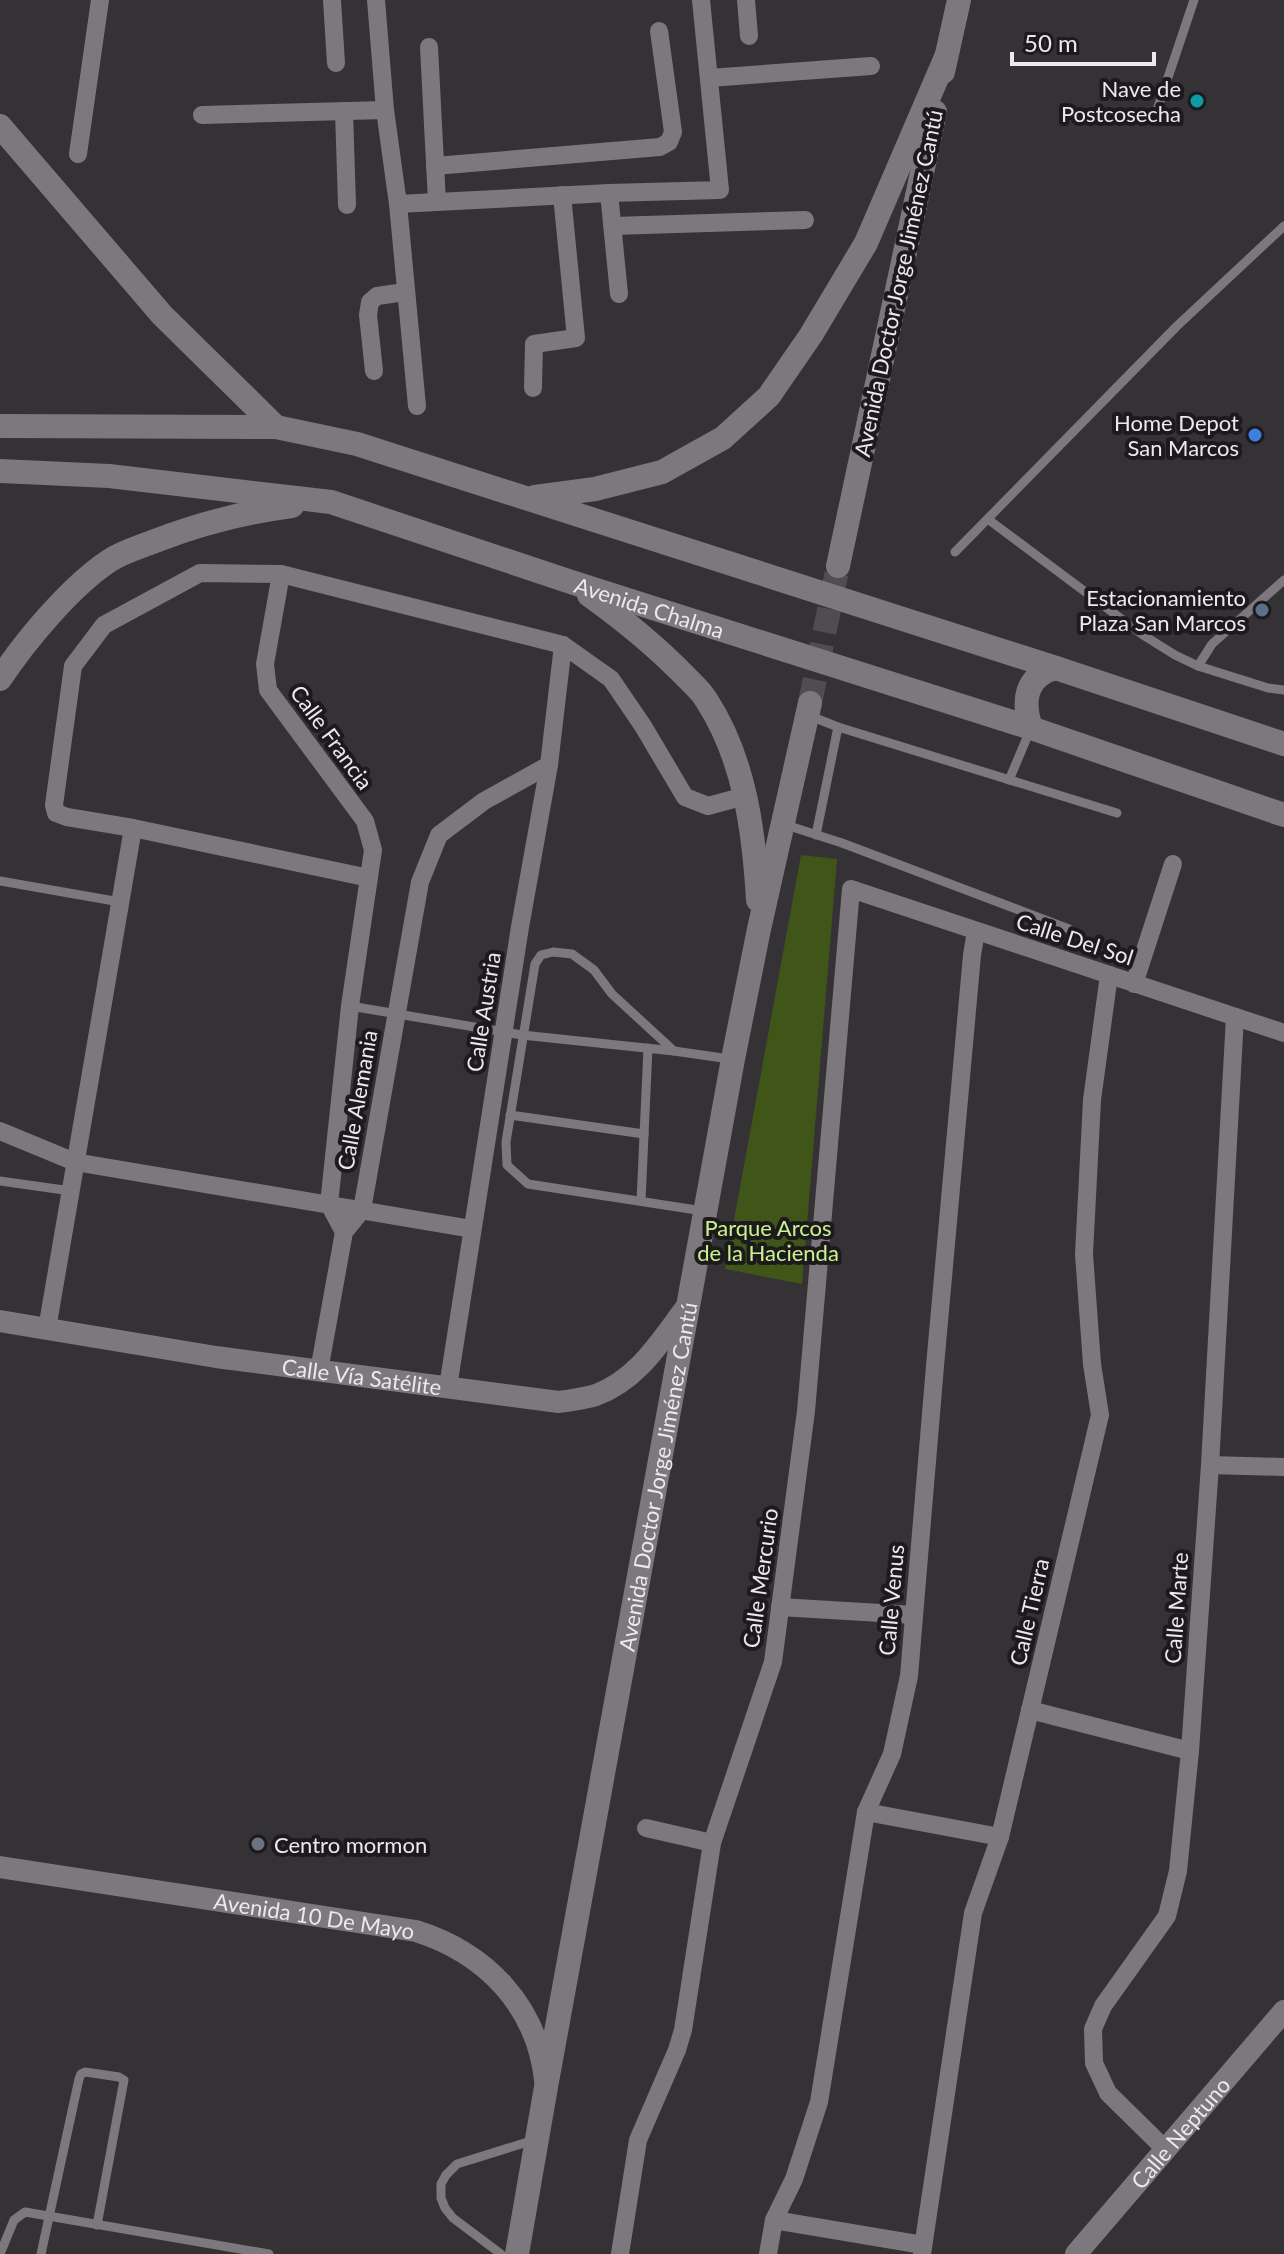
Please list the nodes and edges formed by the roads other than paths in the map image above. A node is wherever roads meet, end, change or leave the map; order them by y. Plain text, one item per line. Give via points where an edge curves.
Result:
1 (100, 0) edge
2 (332, 0) edge
3 (376, 0) edge
4 (701, 0) edge
5 (746, 0) edge
6 (959, 0) edge
7 (1194, 0) edge
8 (659, 31) dead end
9 (749, 36) dead end
10 (429, 47) dead end
11 (946, 57) junction
12 (336, 63) dead end
13 (871, 66) dead end
14 (709, 78) junction
15 (1158, 107) dead end
16 (385, 110) junction
17 (344, 111) junction
18 (202, 115) dead end
19 (0, 126) edge
20 (78, 154) dead end
21 (435, 166) junction
22 (609, 193) junction
23 (562, 195) junction
24 (437, 202) junction
25 (398, 204) junction
26 (347, 205) dead end
27 (805, 220) dead end
28 (613, 226) junction
29 (1284, 226) edge
30 (405, 292) junction
31 (619, 294) dead end
32 (374, 371) dead end
33 (533, 388) dead end
34 (417, 406) dead end
35 (0, 426) edge
36 (276, 427) junction
37 (0, 471) edge
38 (527, 498) junction
39 (331, 502) junction
40 (989, 520) junction
41 (955, 552) dead end
42 (838, 566) tunnel mouth
43 (281, 574) junction
44 (1284, 580) edge
45 (571, 582) junction
46 (563, 645) junction
47 (1198, 666) junction
48 (1056, 668) junction
49 (0, 679) edge
50 (1284, 690) edge
51 (809, 709) joint
52 (838, 727) junction
53 (1031, 728) junction
54 (1278, 740) edge
55 (549, 765) junction
56 (1009, 780) junction
57 (745, 796) junction
58 (1117, 813) dead end
59 (1284, 815) edge
60 (783, 824) junction
61 (133, 828) junction
62 (816, 835) junction
63 (1173, 864) dead end
64 (369, 878) junction
65 (0, 881) edge
66 (851, 889) joint
67 (120, 902) junction
68 (759, 929) junction
69 (1069, 929) dead end
70 (976, 931) junction
71 (1109, 975) junction
72 (1134, 984) junction
73 (350, 1006) junction
74 (397, 1013) junction
75 (1235, 1017) junction
76 (513, 1033) junction
77 (1284, 1033) edge
78 (648, 1048) junction
79 (674, 1051) junction
80 (733, 1059) junction
81 (510, 1115) junction
82 (0, 1131) edge
83 (644, 1134) junction
84 (75, 1162) junction
85 (0, 1181) edge
86 (71, 1191) junction
87 (641, 1201) junction
88 (329, 1204) junction
89 (362, 1210) junction
90 (705, 1212) junction
91 (472, 1229) junction
92 (344, 1232) junction
93 (688, 1305) junction
94 (0, 1321) edge
95 (47, 1329) junction
96 (319, 1371) junction
97 (448, 1387) junction
98 (1210, 1465) junction
99 (1284, 1467) edge
100 (780, 1607) junction
101 (914, 1615) junction
102 (1030, 1710) junction
103 (1190, 1751) junction
104 (866, 1812) junction
105 (646, 1828) dead end
106 (1000, 1837) junction
107 (712, 1843) junction
108 (0, 1867) edge
109 (1284, 2011) edge
110 (546, 2087) junction
111 (537, 2139) junction
112 (1166, 2150) junction
113 (49, 2214) junction
114 (774, 2220) junction
115 (97, 2225) junction
116 (923, 2250) edge
117 (0, 2254) edge
118 (41, 2254) edge
119 (269, 2254) edge
120 (501, 2254) edge
121 (517, 2254) edge
122 (620, 2254) edge
123 (768, 2254) edge
124 (1076, 2254) edge

1 - 20 street
2 - 12 street
3 - 16 street
4 - 14 street
5 - 9 street
6 - 11 main road, Avenida Doctor Jorge Jiménez Cantú
7 - 15 lane
8 - 21 street via 673,132 669,142 660,147
10 - 21 street
11 - 38 main road via 866,243 769,396 723,438 662,472 595,489
11 - 42 main road, Avenida Doctor Jorge Jiménez Cantú
13 - 14 street
14 - 22 street via 720,190
16 - 17 street
16 - 25 street
17 - 18 street
17 - 26 street
19 - 36 main road via 162,315
21 - 24 street
22 - 23 street
22 - 28 street
23 - 24 street
23 - 33 street via 576,338 534,344
24 - 25 street
25 - 30 street
27 - 28 street
28 - 31 street
29 - 40 lane via 1177,326
30 - 32 street via 370,302
30 - 34 street
35 - 36 main road
36 - 38 main road via 357,444
37 - 39 main road, Avenida Chalma via 109,476
38 - 48 main road
39 - 45 main road, Avenida Chalma
39 - 49 main road via 209,523 110,560 42,625
40 - 41 lane
40 - 47 lane via 1143,635
43 - 46 street
43 - 61 street via 200,573 104,625 73,666 56,813
43 - 64 street, Calle Francia via 265,664 268,690 365,821 373,850
44 - 47 lane via 1212,644
45 - 53 main road, Avenida Chalma
45 - 57 main road via 644,637 706,698
46 - 55 street, Calle Austria
46 - 57 street via 611,679 685,797 708,806
47 - 50 lane
48 - 53 main road via 1040,674 1031,686 1025,711
48 - 54 main road
51 - 52 lane
51 - 60 main road, Avenida Doctor Jorge Jiménez Cantú
52 - 56 lane
52 - 62 lane
53 - 56 lane
53 - 59 main road, Avenida Chalma
55 - 74 street, Calle Alemania via 484,801 439,835 420,882
55 - 76 street, Calle Austria
56 - 58 lane
57 - 68 main road via 754,839
60 - 62 lane
60 - 68 main road, Avenida Doctor Jorge Jiménez Cantú
61 - 64 street
61 - 67 street
62 - 69 lane
63 - 72 street
64 - 73 street, Calle Francia
65 - 67 lane
66 - 70 street, Calle Del Sol
66 - 100 street, Calle Mercurio via 806,1411
67 - 84 street
68 - 80 main road, Avenida Doctor Jorge Jiménez Cantú
70 - 71 street, Calle Del Sol
70 - 101 street, Calle Venus
71 - 72 street, Calle Del Sol
71 - 102 street, Calle Tierra via 1092,1100 1084,1254 1100,1415
72 - 75 street, Calle Del Sol
73 - 74 lane
73 - 88 street, Calle Francia
74 - 76 lane
74 - 89 street, Calle Alemania
75 - 77 street, Calle Del Sol
75 - 98 street, Calle Marte
76 - 78 lane
76 - 79 lane via 541,955 572,954
76 - 81 lane
76 - 91 street, Calle Austria
78 - 79 lane
78 - 83 lane
79 - 80 lane
80 - 90 main road, Avenida Doctor Jorge Jiménez Cantú
81 - 83 lane
81 - 87 lane via 507,1165 528,1184
82 - 84 street
83 - 87 lane
84 - 86 street
84 - 88 street
85 - 86 lane
86 - 95 street
87 - 90 lane
88 - 89 street
88 - 92 street
89 - 91 street
89 - 92 street, Calle Alemania
90 - 93 main road, Avenida Doctor Jorge Jiménez Cantú
91 - 97 street, Calle Austria
92 - 96 street, Calle Alemania
93 - 97 street, Calle Vía Satélite via 643,1364 594,1396 559,1402
93 - 110 main road, Avenida Doctor Jorge Jiménez Cantú
94 - 95 street, Calle Vía Satélite
95 - 96 street, Calle Vía Satélite
96 - 97 street, Calle Vía Satélite
98 - 99 street
98 - 103 street, Calle Marte
100 - 101 street
100 - 107 street, Calle Mercurio via 773,1662
101 - 104 street, Calle Venus via 909,1676 892,1754
102 - 103 street
102 - 106 street, Calle Tierra
103 - 112 street, Calle Marte via 1178,1871 1167,1916 1103,2006 1093,2029 1094,2063 1108,2093
104 - 106 street
104 - 114 street, Calle Venus via 819,2102 794,2179
105 - 107 street
106 - 116 street, Calle Tierra via 973,1913
107 - 122 street, Calle Mercurio via 683,2030 638,2140
108 - 110 street, Avenida 10 De Mayo via 435,1937 477,1960 512,1995 532,2029
109 - 112 street, Calle Neptuno
110 - 111 main road, Avenida Doctor Jorge Jiménez Cantú
111 - 120 lane via 457,2164 441,2184 441,2198 453,2218
111 - 121 main road, Avenida Doctor Jorge Jiménez Cantú
112 - 124 street, Calle Neptuno
113 - 115 lane
113 - 115 lane via 81,2074 119,2077 124,2080
113 - 117 lane via 19,2215
113 - 118 lane
114 - 116 street
114 - 123 street, Calle Venus
115 - 119 lane

